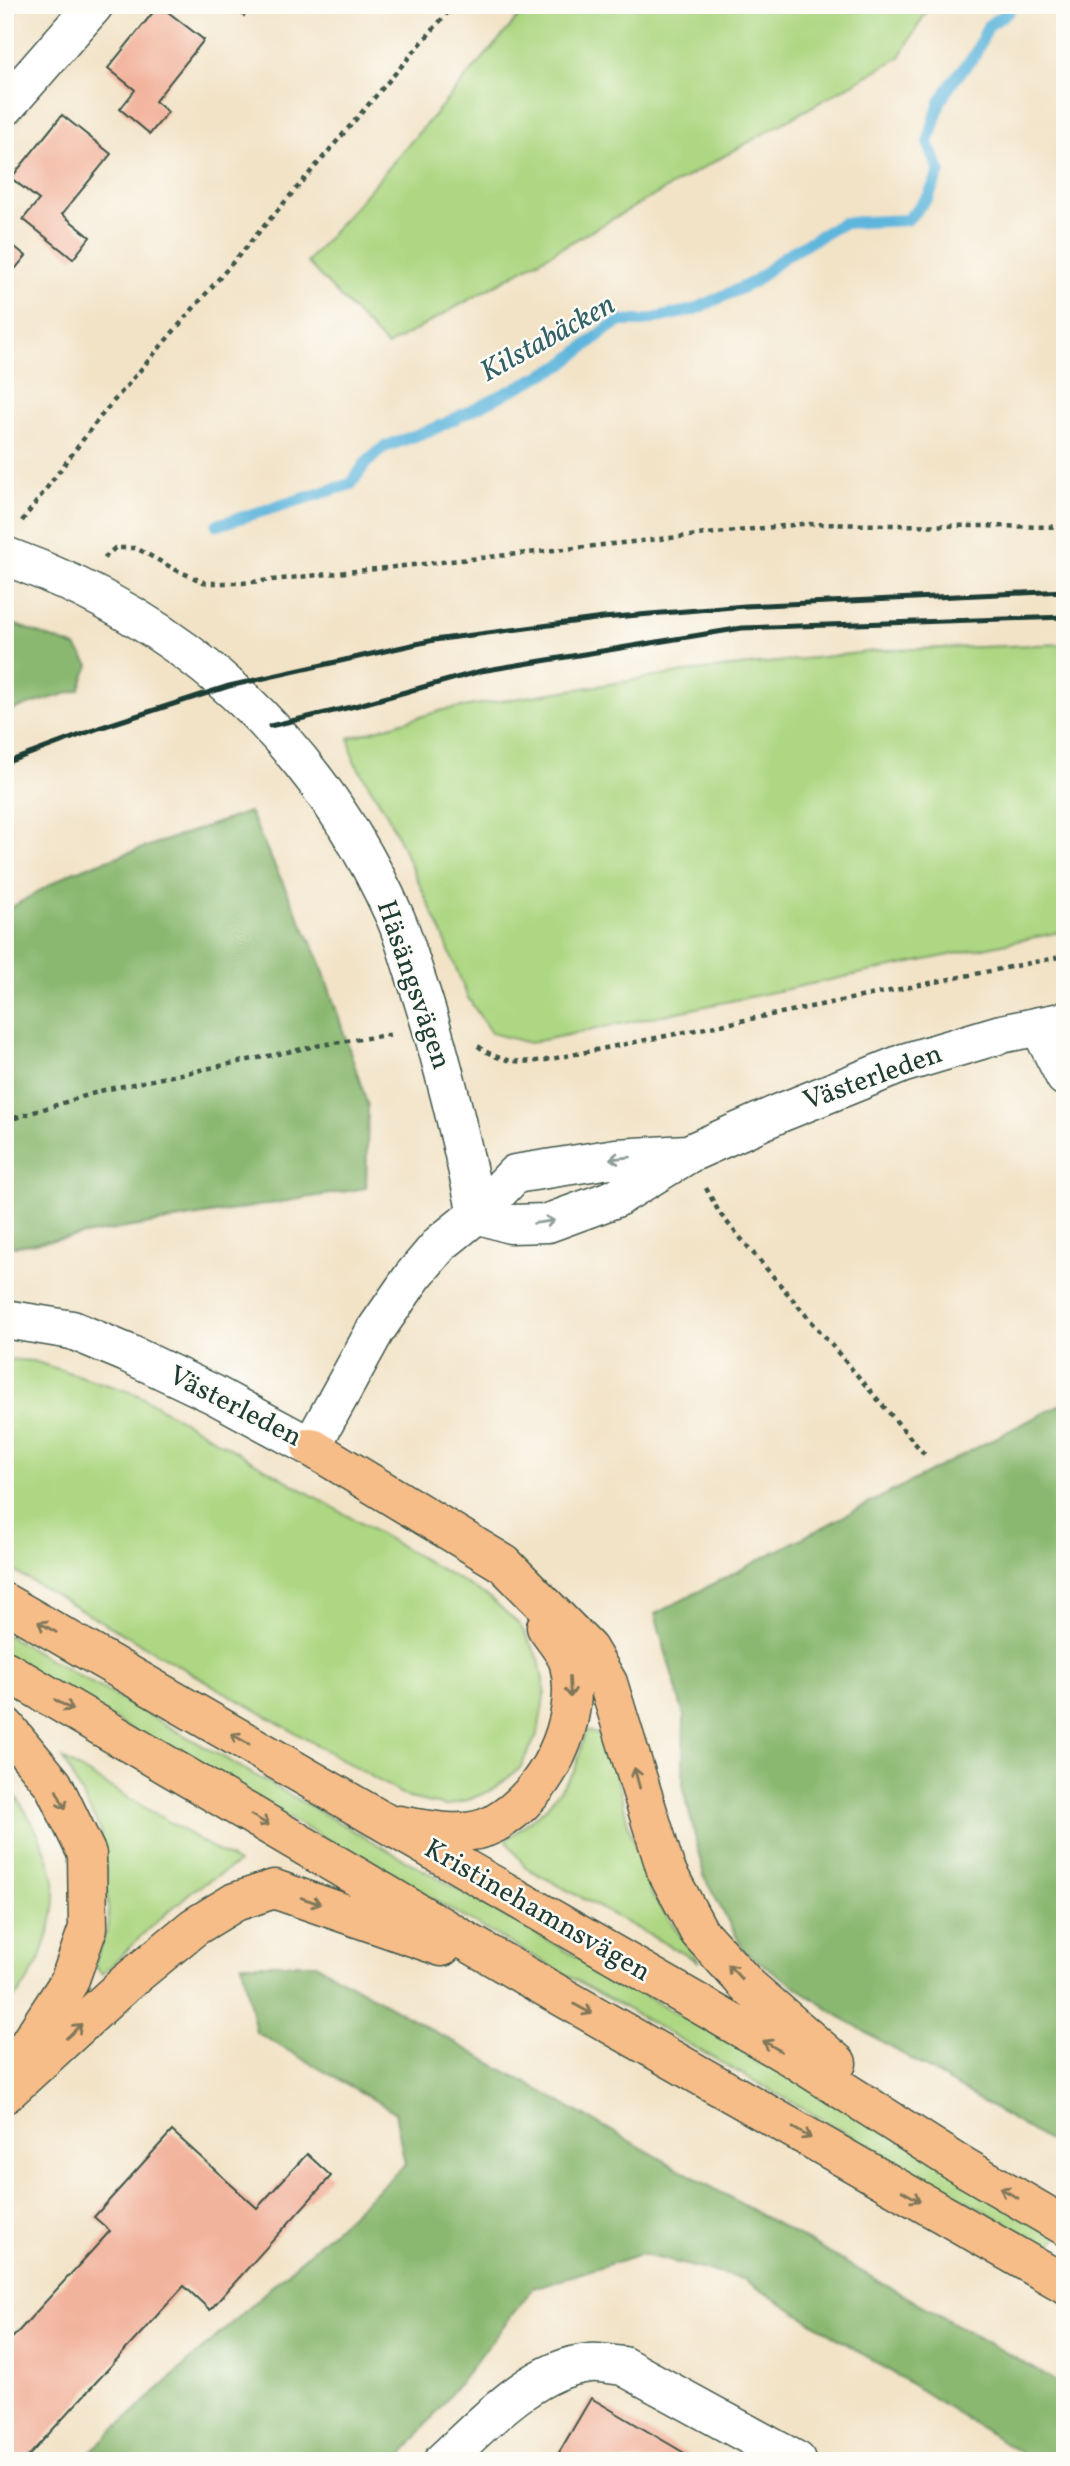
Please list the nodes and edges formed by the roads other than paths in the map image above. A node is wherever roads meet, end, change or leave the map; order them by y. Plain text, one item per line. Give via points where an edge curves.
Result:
1 (94, 5) edge
2 (5, 107) edge
3 (11, 542) edge
4 (1052, 1024) edge
5 (1065, 1077) edge
6 (688, 1154) junction
7 (477, 1214) junction
8 (5, 1319) edge
9 (311, 1447) junction
10 (504, 1564) junction
11 (5, 1603) edge
12 (5, 1670) edge
13 (5, 1726) edge
14 (384, 1823) junction
15 (524, 1975) junction
16 (5, 2080) edge
17 (5, 2094) edge
18 (954, 2161) junction
19 (1065, 2226) edge
20 (1065, 2284) edge
21 (443, 2461) edge
22 (797, 2461) edge

1 - 2 street
3 - 7 street, Häsängsvägen via 32,566 103,599 216,673 303,762 351,833 395,918 433,1028
4 - 5 street
4 - 6 street, Västerleden via 904,1063
7 -> 6 street, Västerleden via 510,1223 548,1223 616,1198
6 -> 7 street, Västerleden via 615,1158 515,1174
7 - 9 street, Västerleden via 442,1243 405,1287 374,1331
8 - 9 street, Västerleden via 72,1330 127,1353
9 - 10 highway
10 -> 14 highway via 569,1662 572,1710 557,1756 531,1796 494,1824 468,1831 437,1831
18 -> 10 highway via 749,1987 699,1932 666,1870 608,1683 588,1649
14 -> 11 highway, Kristinehamnsvägen
12 -> 15 highway
13 -> 16 highway via 53,1784 87,1854 88,1928 69,1982
18 -> 14 highway, Kristinehamnsvägen via 791,2057
17 -> 15 highway via 194,1927 235,1902 274,1889
15 -> 20 highway
19 -> 18 highway, Kristinehamnsvägen
21 - 22 street via 501,2407 546,2374 590,2363 622,2366

